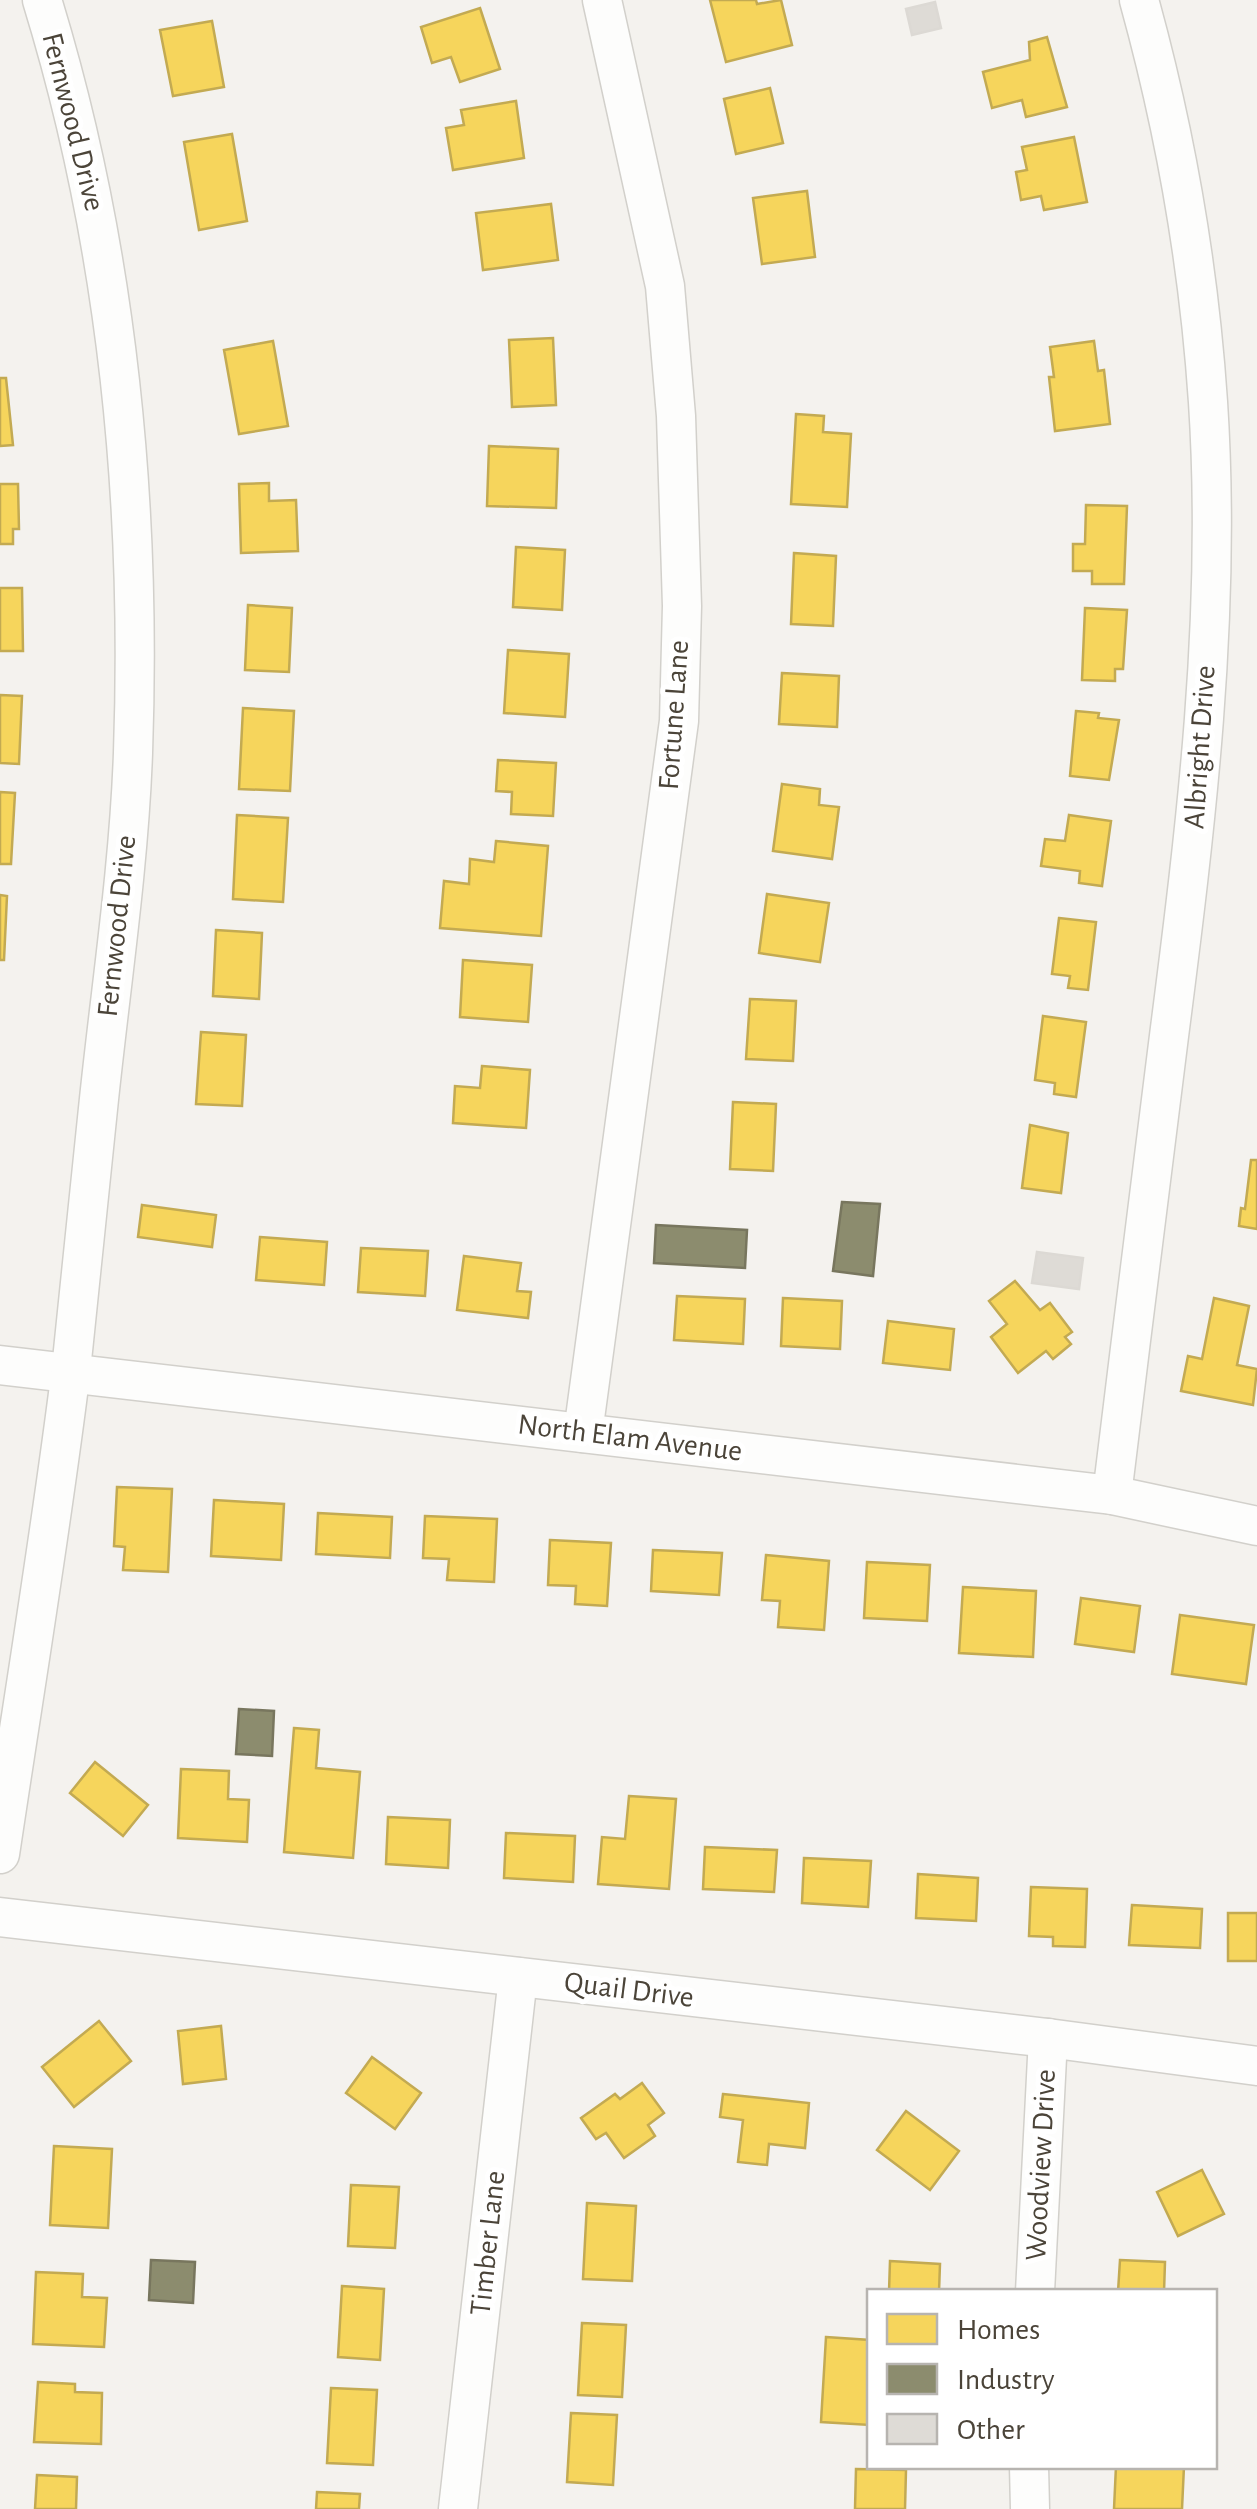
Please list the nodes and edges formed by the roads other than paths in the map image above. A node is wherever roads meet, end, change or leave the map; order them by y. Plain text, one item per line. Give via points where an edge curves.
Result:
1 (42, 0) edge
2 (602, 0) edge
3 (1139, 0) edge
4 (0, 1365) edge
5 (70, 1374) junction
6 (583, 1432) junction
7 (1112, 1495) junction
8 (1257, 1526) edge
9 (0, 1854) edge
10 (0, 1917) edge
11 (518, 1977) junction
12 (1048, 2038) junction
13 (1257, 2066) edge
14 (1035, 2289) edge
15 (1028, 2469) edge
16 (458, 2509) edge
17 (1030, 2509) edge

1 - 5 street, Fernwood Drive via 74,112 118,348 135,615 133,757
2 - 6 street, Fortune Lane via 665,286 682,606 678,721
3 - 7 street, Albright Drive via 1200,316 1211,596 1199,794
4 - 5 street, North Elam Avenue
5 - 6 street, North Elam Avenue
5 - 9 street, Fernwood Drive
6 - 7 street, North Elam Avenue
7 - 8 street, North Elam Avenue
10 - 11 street, Quail Drive
11 - 12 street, Quail Drive
11 - 16 street, Timber Lane
12 - 13 street, Quail Drive
12 - 14 street, Woodview Drive
15 - 17 street

